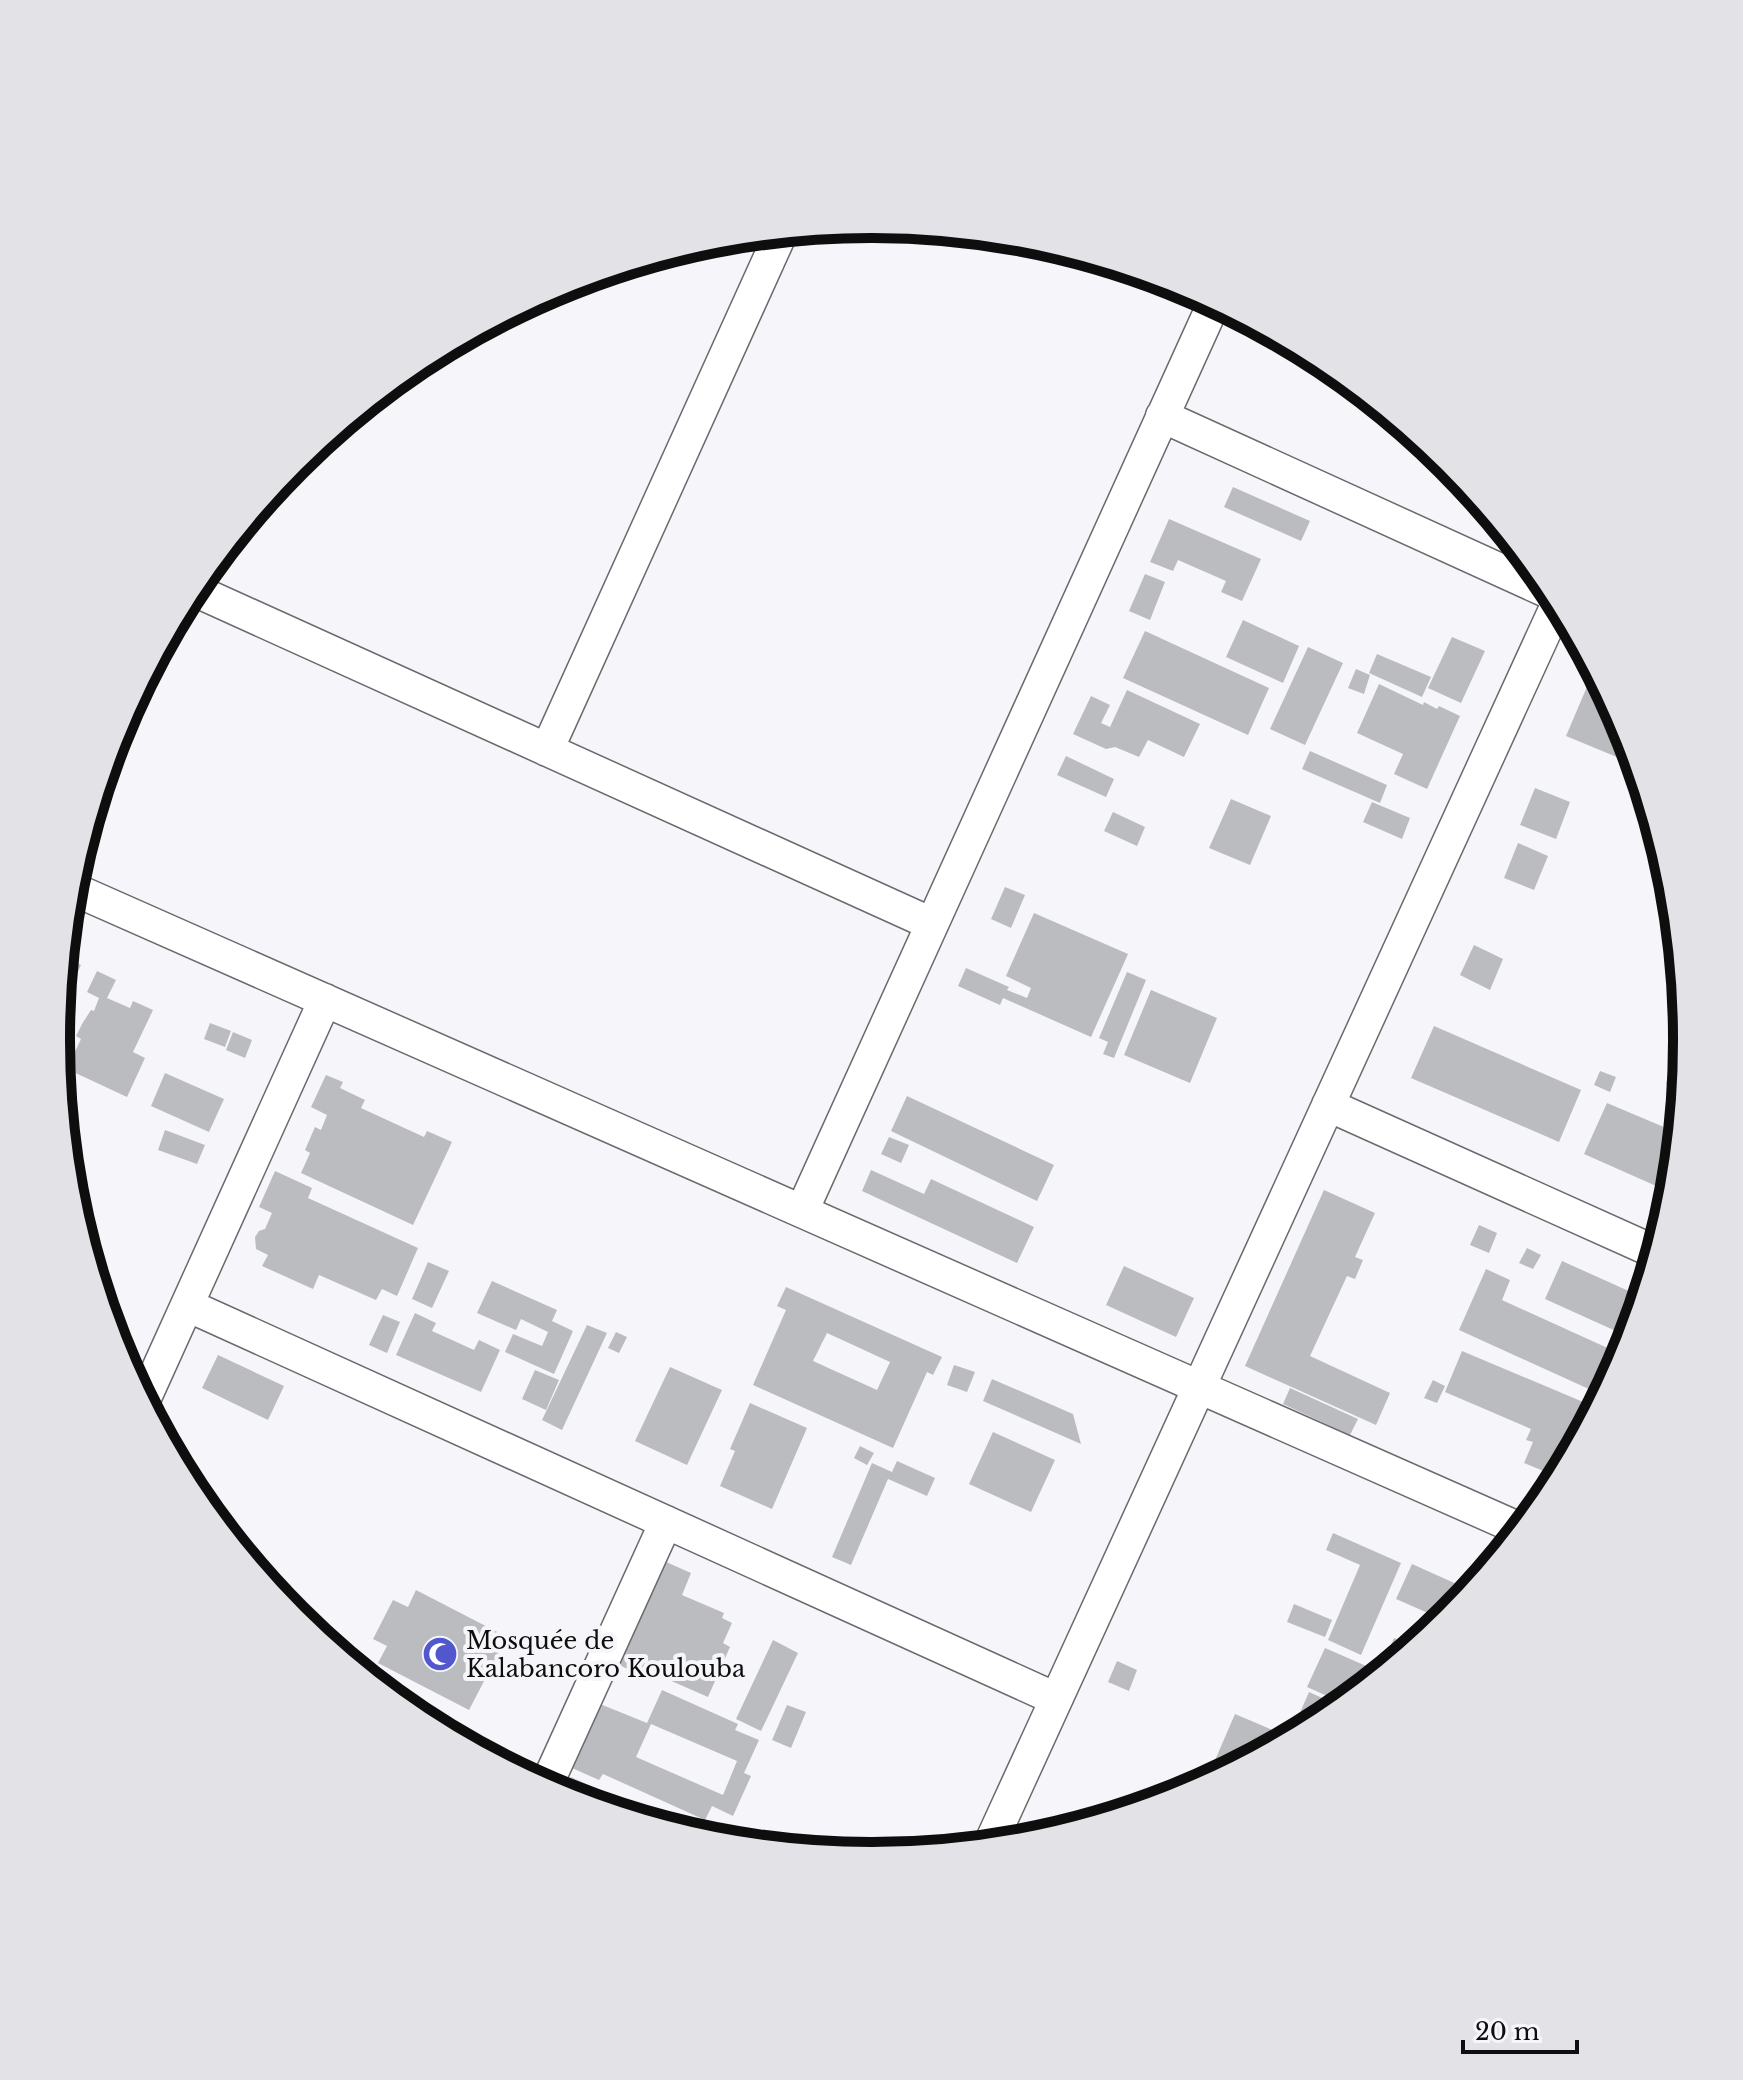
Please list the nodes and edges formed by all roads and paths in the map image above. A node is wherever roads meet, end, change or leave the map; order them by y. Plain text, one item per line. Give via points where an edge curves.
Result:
1 (776, 244) edge
2 (1209, 314) edge
3 (1162, 416) junction
4 (1530, 583) edge
5 (205, 595) edge
6 (1552, 617) edge
7 (547, 750) junction
8 (84, 894) edge
9 (932, 924) junction
10 (325, 1000) junction
11 (1328, 1105) junction
12 (802, 1211) junction
13 (1646, 1248) edge
14 (187, 1305) junction
15 (150, 1387) edge
16 (1199, 1387) junction
17 (666, 1522) junction
18 (1510, 1524) edge
19 (1056, 1699) junction
20 (551, 1774) edge
21 (996, 1832) edge

1 - 7 street
2 - 3 street
3 - 4 street
3 - 9 street
5 - 7 street
6 - 11 street
7 - 9 street
8 - 10 street
9 - 12 street
10 - 12 street
10 - 14 street
11 - 13 street
11 - 16 street
12 - 16 street
14 - 15 street
14 - 17 street
16 - 18 street
16 - 19 street
17 - 19 street
17 - 20 street
19 - 21 street

